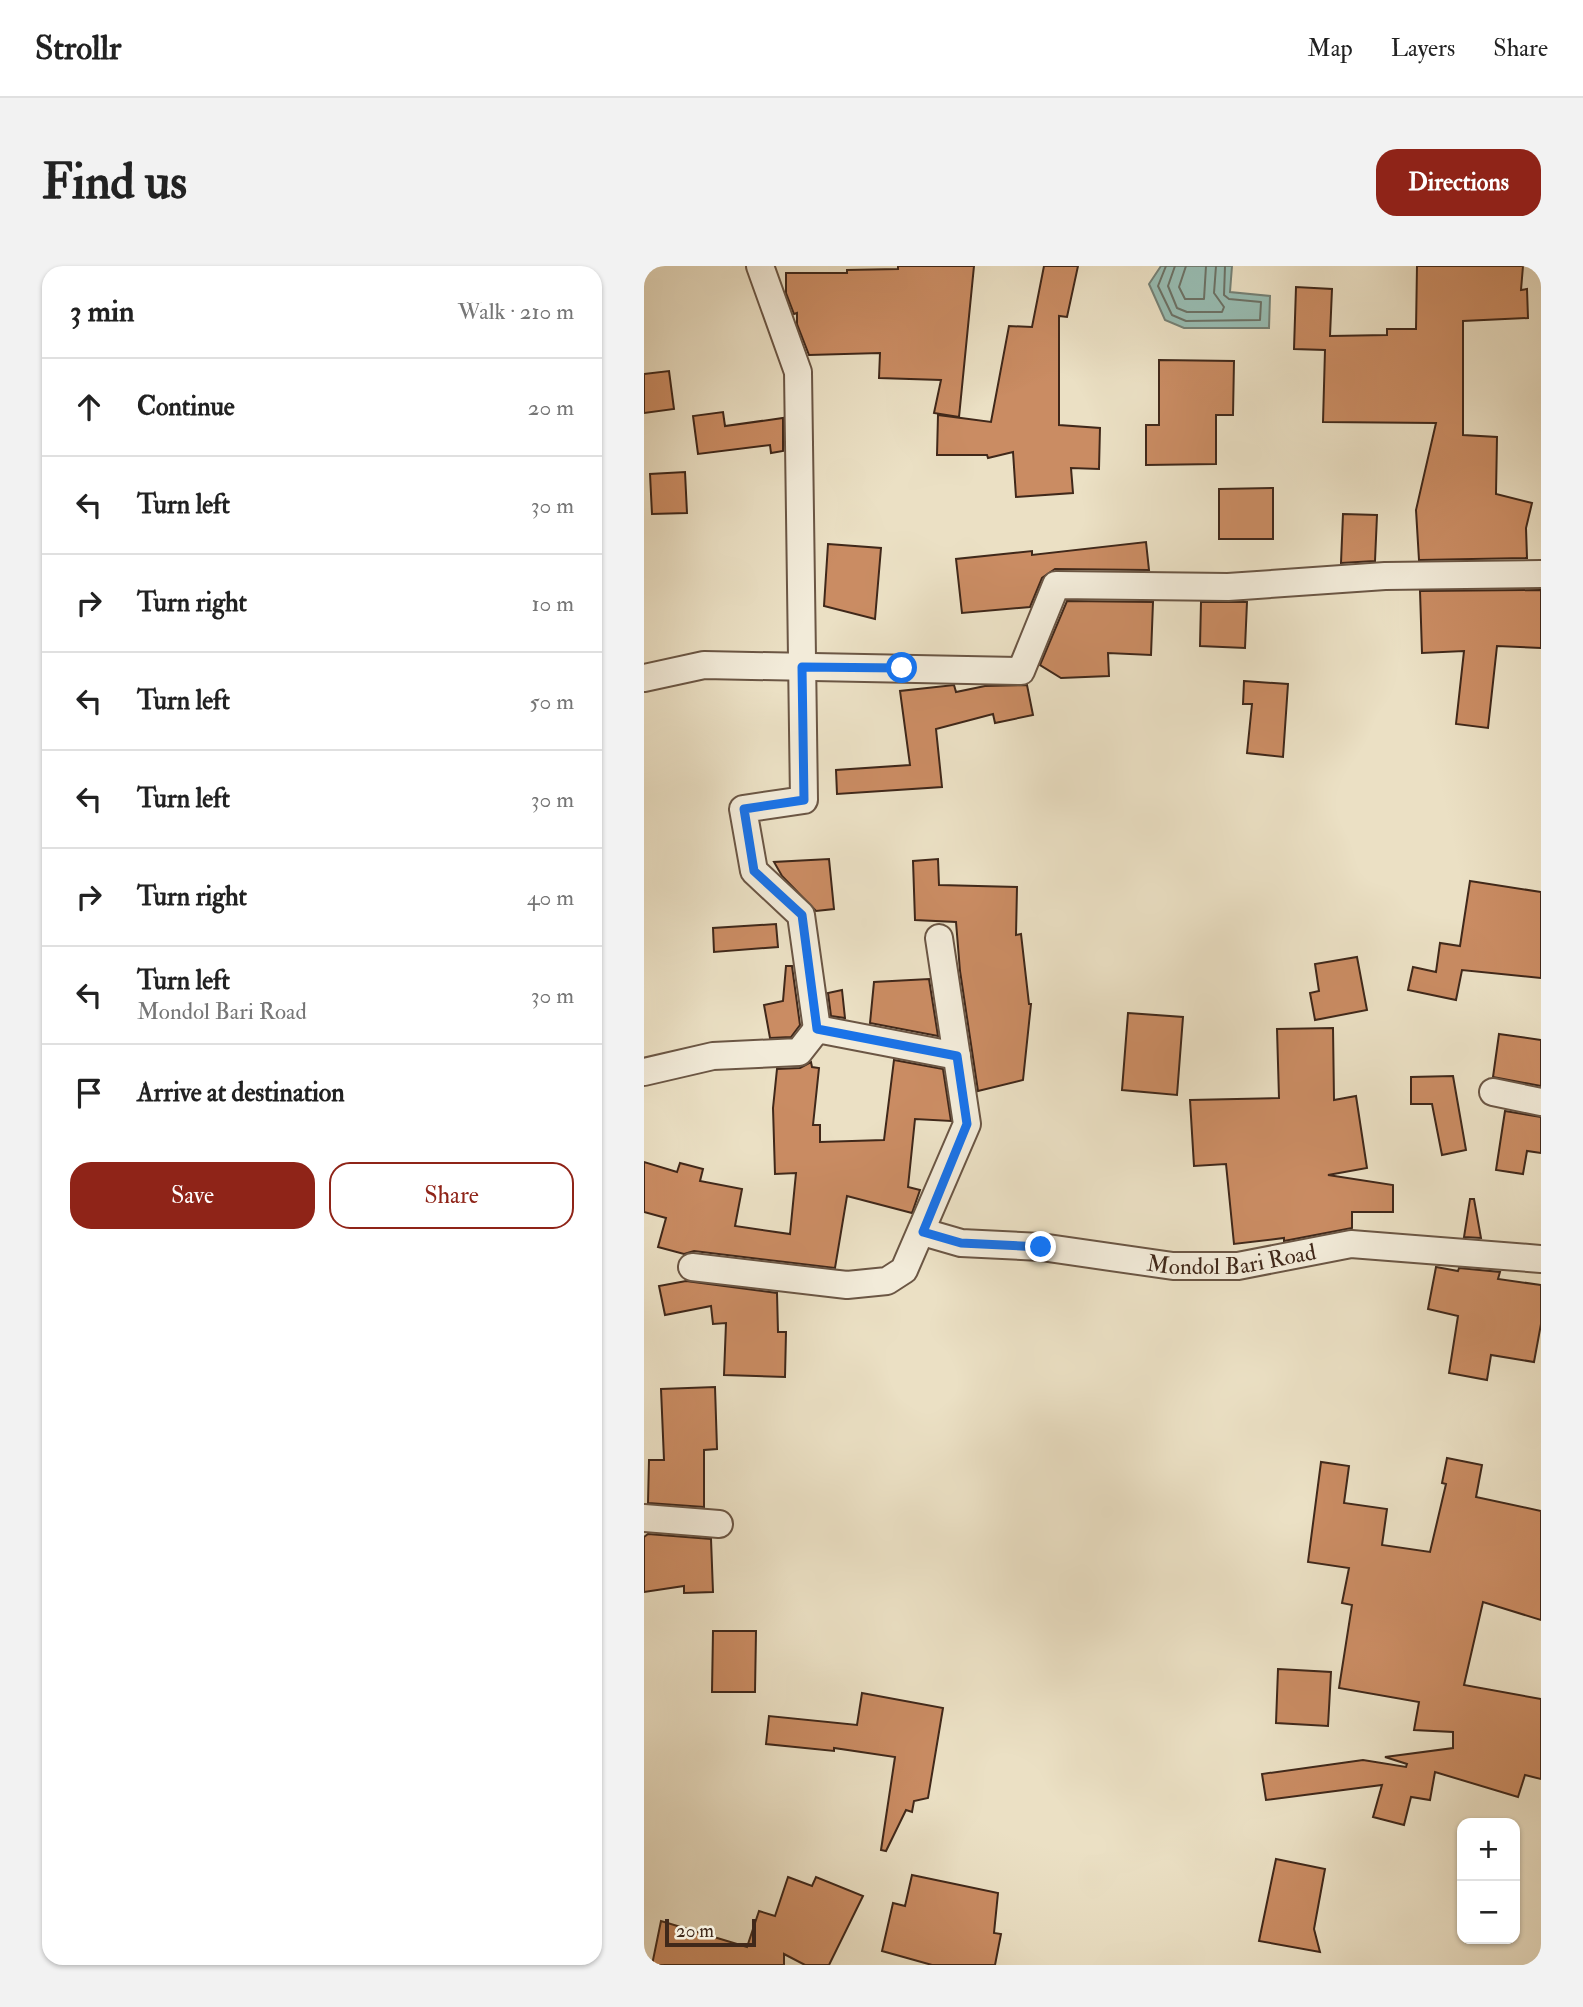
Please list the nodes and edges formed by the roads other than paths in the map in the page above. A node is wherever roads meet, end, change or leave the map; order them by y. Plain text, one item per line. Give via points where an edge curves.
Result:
1 (760, 266) edge
2 (1541, 574) edge
3 (802, 667) junction
4 (644, 678) edge
5 (939, 938) dead end
6 (817, 1029) junction
7 (957, 1056) junction
8 (644, 1072) edge
9 (1493, 1092) dead end
10 (1541, 1102) edge
11 (923, 1232) junction
12 (1541, 1259) edge
13 (692, 1268) dead end
14 (644, 1518) edge
15 (719, 1524) dead end

1 - 3 street via 798,372
2 - 3 street via 1385,576 1228,587 1056,585 1021,671
3 - 4 street via 704,665
3 - 6 street via 804,800 744,809 754,871 802,915
5 - 7 street
6 - 7 street
6 - 8 street via 799,1052 713,1056
7 - 11 street via 967,1124
9 - 10 street
11 - 12 street, Mondol Bari Road via 961,1243 1041,1247 1173,1266 1238,1266 1351,1244
11 - 13 street via 904,1270 887,1281 847,1285
14 - 15 street

